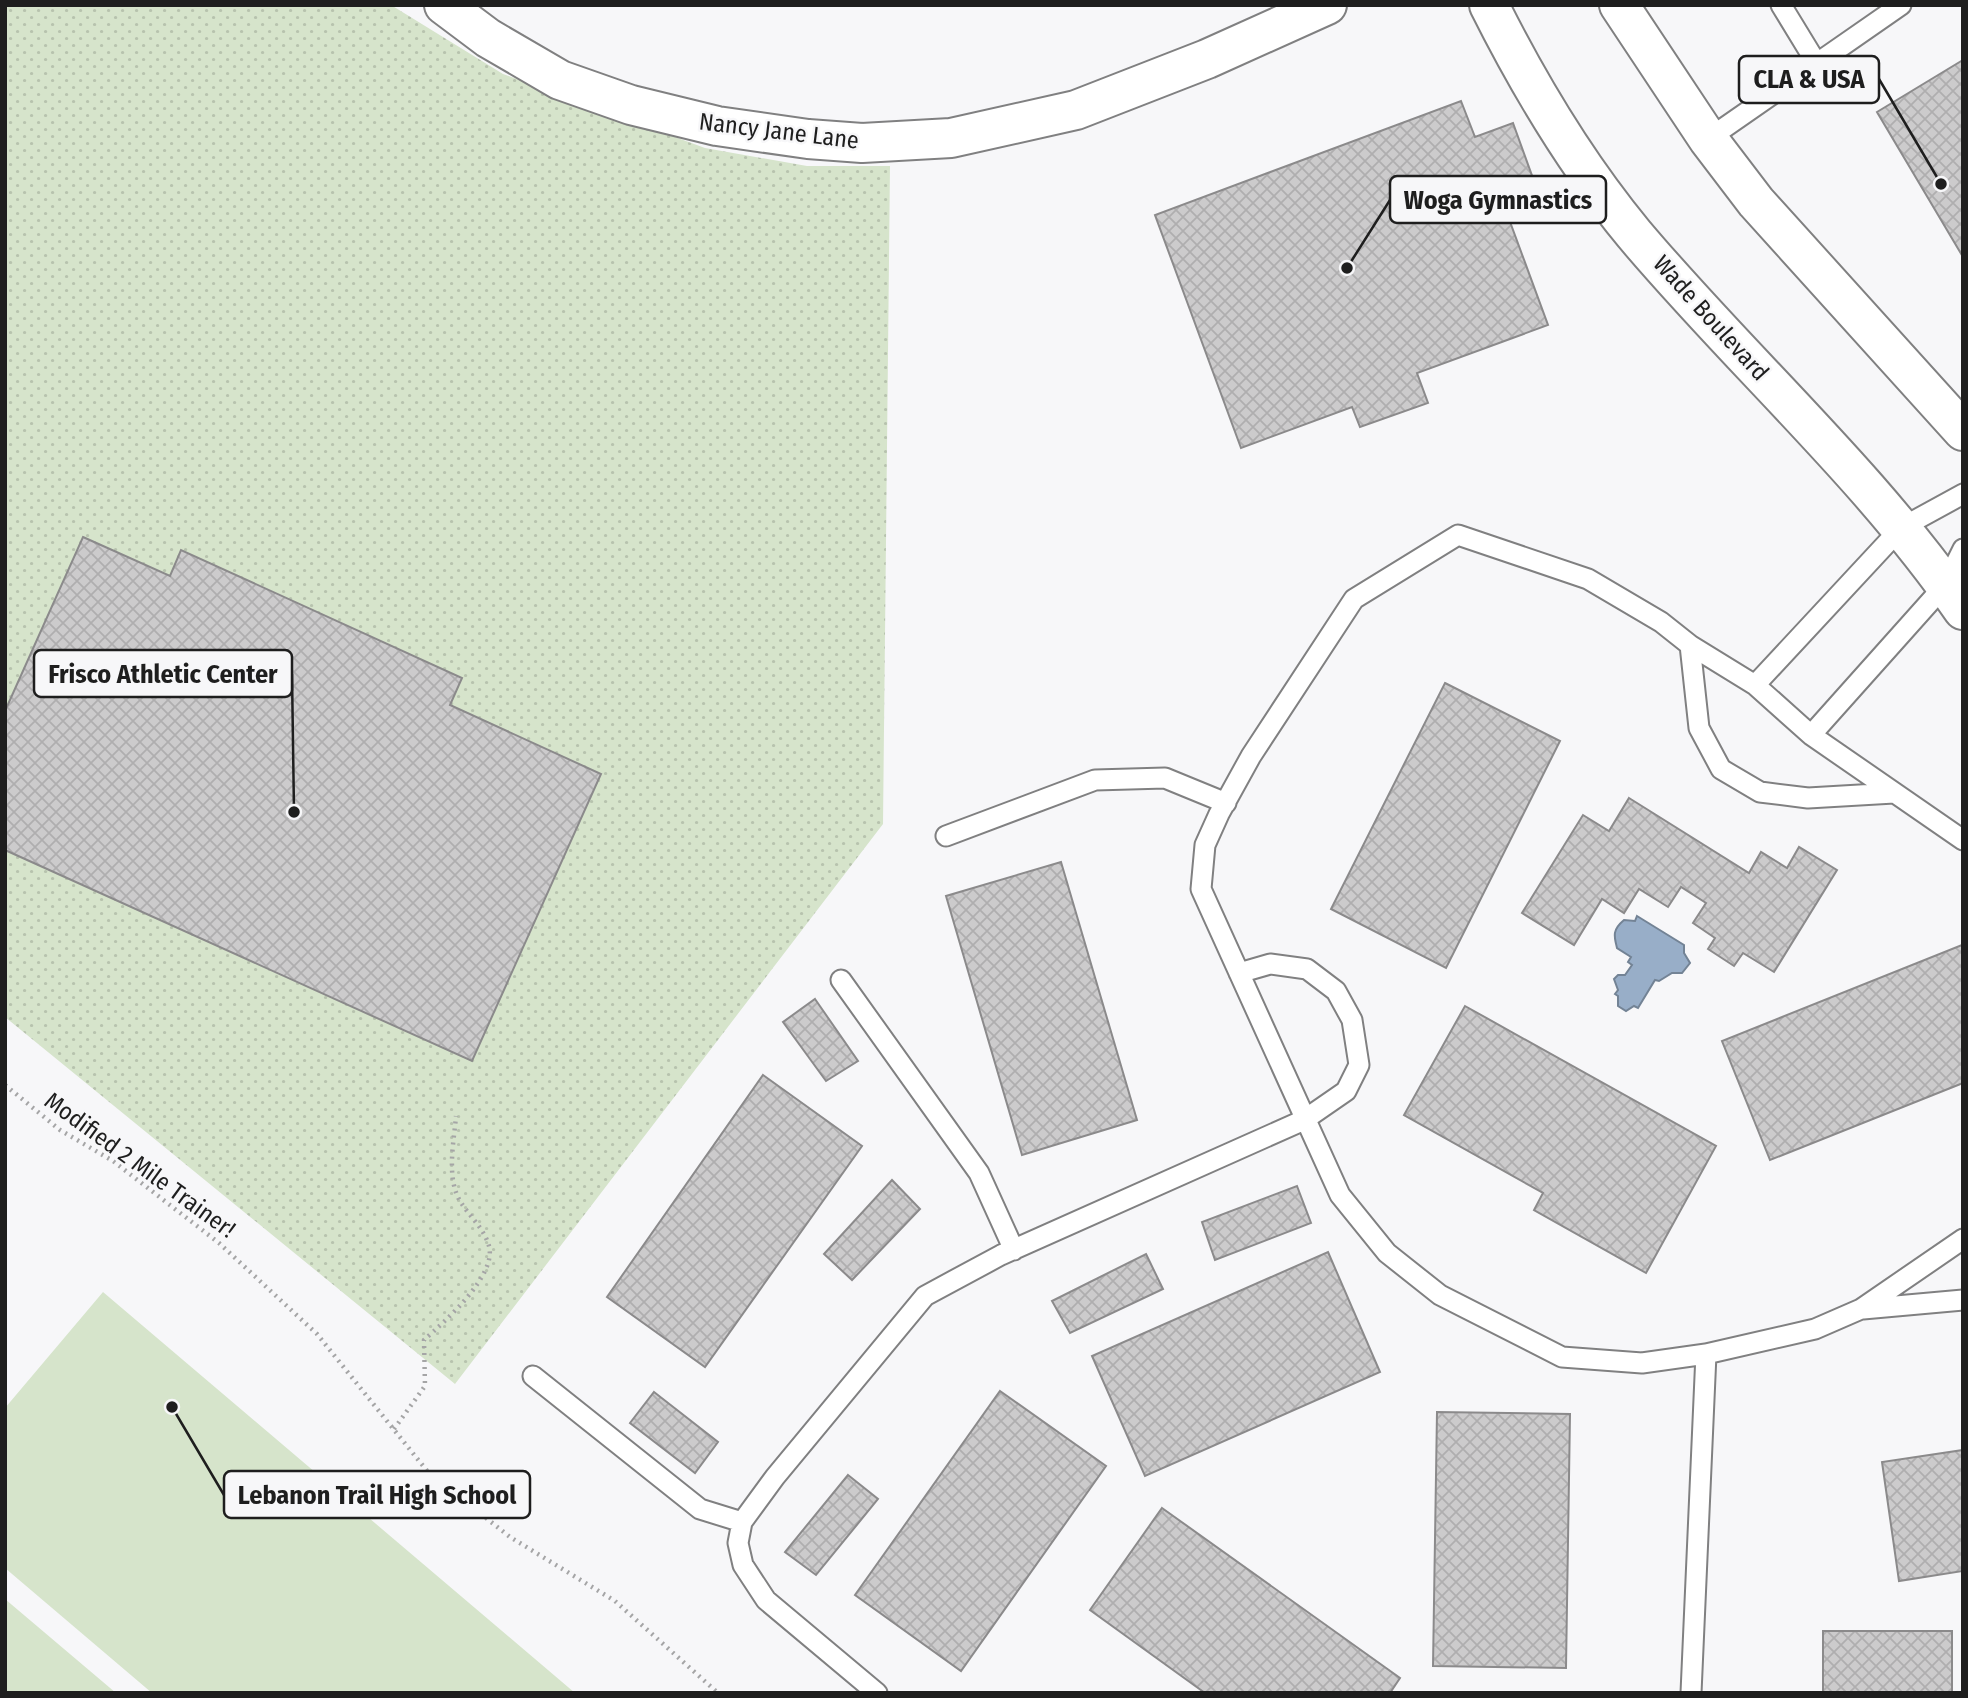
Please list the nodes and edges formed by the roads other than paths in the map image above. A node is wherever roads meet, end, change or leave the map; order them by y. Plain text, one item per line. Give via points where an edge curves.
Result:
1 (444, 5) edge
2 (1327, 5) edge
3 (1489, 5) edge
4 (1619, 5) edge
5 (1781, 5) edge
6 (1901, 5) edge
7 (1817, 64) junction
8 (1708, 139) junction
9 (1963, 431) edge
10 (1963, 494) edge
11 (1901, 528) junction
12 (1963, 549) edge
13 (1954, 597) edge
14 (1690, 645) junction
15 (1755, 685) junction
16 (1811, 735) junction
17 (1894, 793) junction
18 (1226, 803) junction
19 (946, 836) dead end
20 (1963, 840) edge
21 (1239, 973) junction
22 (841, 980) dead end
23 (1304, 1120) junction
24 (1963, 1239) edge
25 (1014, 1250) junction
26 (1963, 1300) edge
27 (1861, 1309) junction
28 (1706, 1354) junction
29 (533, 1377) dead end
30 (742, 1522) junction
31 (877, 1693) edge
32 (1691, 1693) edge

1 - 2 street, Nancy Jane Lane via 488,38 560,80 631,105 717,126 862,143 951,138 1076,110 1207,59
3 - 11 street, Wade Boulevard via 1572,148 1633,233
4 - 8 street
5 - 7 lane
6 - 7 lane
7 - 8 lane
8 - 9 street via 1756,202
10 - 11 lane
11 - 13 street, Wade Boulevard
11 - 15 lane
12 - 13 lane
13 - 16 lane
14 - 15 lane
14 - 17 lane via 1699,728 1721,769 1760,792 1796,797
14 - 18 lane via 1661,622 1588,579 1458,535 1354,599 1251,756
15 - 16 lane
16 - 17 lane
17 - 20 lane
18 - 19 lane via 1165,778 1095,780
18 - 21 lane via 1205,845 1201,889
21 - 23 lane
21 - 23 lane via 1270,964 1307,969 1336,991 1352,1020 1359,1065 1346,1091
22 - 25 lane via 979,1172
23 - 25 lane
23 - 28 lane via 1340,1195 1387,1254 1440,1295 1562,1357 1642,1363
24 - 27 lane
25 - 30 lane via 925,1296
26 - 27 lane
27 - 28 lane via 1815,1329
28 - 32 lane
29 - 30 lane via 700,1509
30 - 31 lane via 737,1543 743,1565 766,1600

